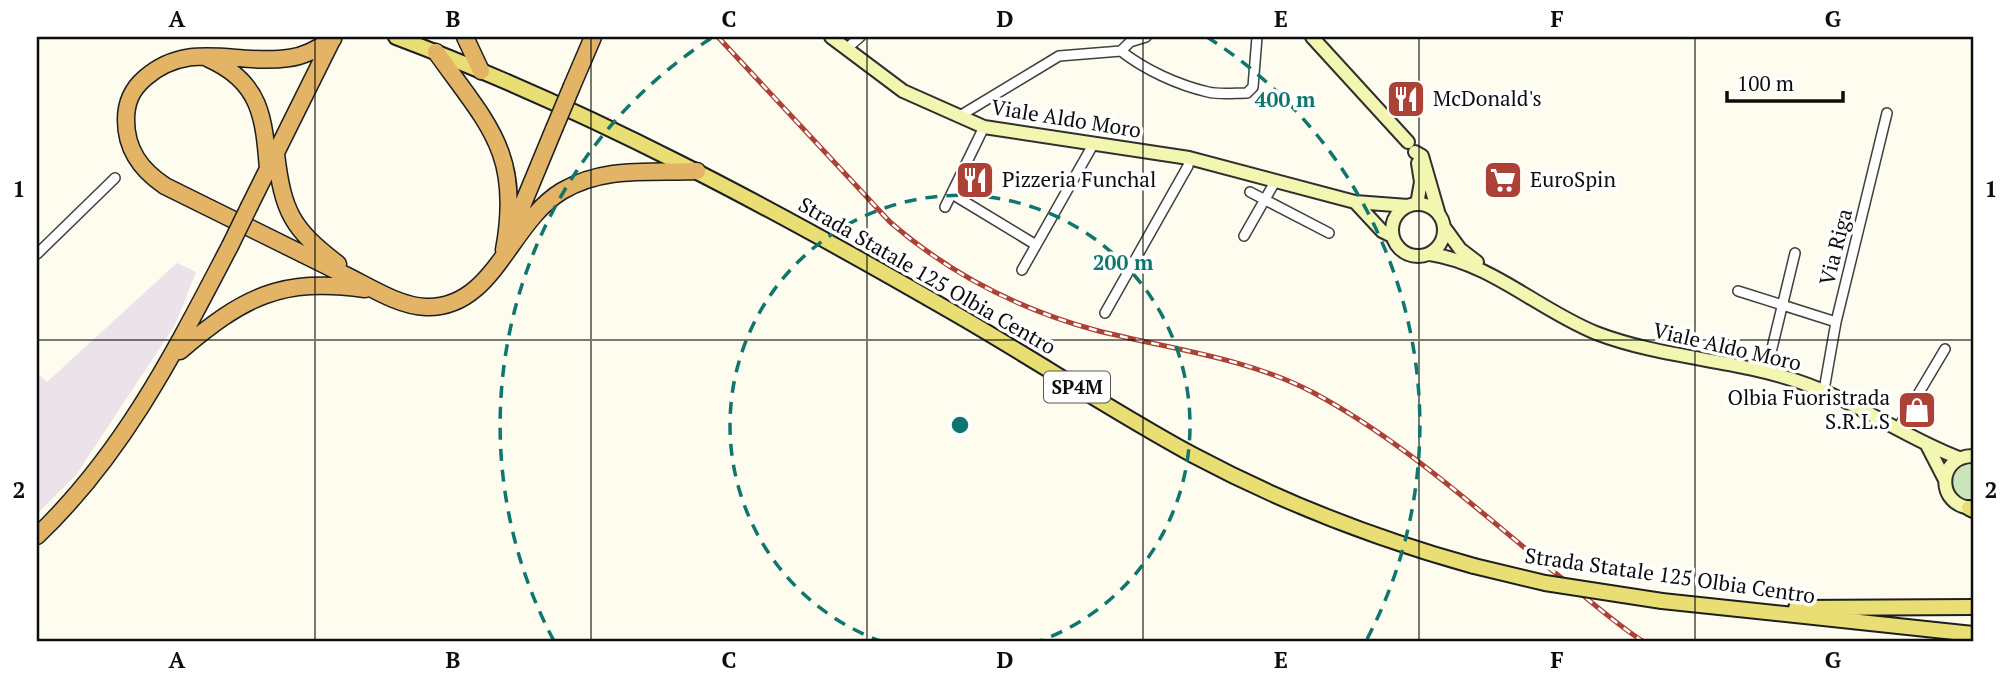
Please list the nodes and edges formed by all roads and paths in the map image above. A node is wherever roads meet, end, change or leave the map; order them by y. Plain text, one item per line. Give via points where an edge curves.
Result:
1 (396, 37) edge
2 (465, 37) edge
3 (593, 37) edge
4 (831, 37) edge
5 (860, 37) edge
6 (1146, 37) edge
7 (1257, 37) edge
8 (1312, 37) edge
9 (334, 38) edge
10 (846, 49) junction
11 (1121, 51) junction
12 (436, 52) junction
13 (179, 58) junction
14 (481, 71) junction
15 (1887, 113) dead end
16 (958, 117) junction
17 (984, 127) junction
18 (1094, 143) junction
19 (1412, 147) junction
20 (278, 151) junction
21 (1189, 158) junction
22 (268, 169) junction
23 (697, 172) junction
24 (115, 178) dead end
25 (1276, 180) junction
26 (1250, 192) dead end
27 (951, 194) junction
28 (1265, 199) junction
29 (1355, 202) junction
30 (1412, 205) junction
31 (945, 207) dead end
32 (1442, 221) junction
33 (1329, 233) dead end
34 (1244, 236) dead end
35 (1392, 236) junction
36 (1036, 244) junction
37 (503, 253) junction
38 (1795, 253) dead end
39 (37, 254) edge
40 (1430, 254) junction
41 (1022, 270) dead end
42 (378, 290) junction
43 (1517, 291) junction
44 (1738, 291) dead end
45 (1784, 304) junction
46 (1105, 313) dead end
47 (1836, 322) junction
48 (1944, 349) dead end
49 (170, 359) junction
50 (1766, 373) junction
51 (1824, 390) junction
52 (1898, 428) junction
53 (1927, 445) junction
54 (1969, 456) edge
55 (1944, 478) junction
56 (1972, 509) edge
57 (37, 536) edge
58 (1973, 607) edge
59 (1747, 610) junction
60 (1973, 634) edge

1 - 12 main road, Strada Statale 125 Olbia Centro / SP4M
2 - 14 highway
3 - 37 highway, bridge
4 - 10 main road, Viale Aldo Moro
5 - 10 street
6 - 11 street
7 - 11 street via 1253,87 1247,93 1209,93 1165,76
8 - 19 main road
9 - 13 highway via 290,58
9 - 20 highway
10 - 16 main road, Viale Aldo Moro via 903,91
11 - 16 street via 1059,56
12 - 14 main road, Strada Statale 125 Olbia Centro / SP4M
12 - 37 highway via 482,111 500,149 511,212
13 - 22 highway via 208,58 230,68 251,89 260,111
13 - 42 highway via 161,64 138,84 126,104 129,142 148,175
14 - 23 main road, Strada Statale 125 Olbia Centro / SP4M
15 - 47 street, Via Riga
16 - 17 main road, Viale Aldo Moro
17 - 18 main road, Viale Aldo Moro
17 - 27 street
18 - 21 main road, Viale Aldo Moro
18 - 36 street
19 - 30 main road via 1421,182
19 - 32 main road via 1422,156
20 - 22 highway
20 - 42 highway via 281,195 289,215 306,238
21 - 25 main road, Viale Aldo Moro
21 - 46 street
22 - 49 highway, bridge
23 - 37 highway via 618,171 583,181 560,192 533,215
23 - 59 main road, Strada Statale 125 Olbia Centro / SP4M, bridge via 836,245 1194,455 1355,530 1545,583
24 - 39 street
25 - 28 street
25 - 29 main road, Viale Aldo Moro
26 - 28 street
27 - 31 street
27 - 36 street
28 - 33 street
28 - 34 street
29 - 30 main road, Viale Aldo Moro
29 - 35 main road
30 - 32 main road via 1430,206
30 - 35 main road via 1394,219
32 - 40 main road via 1441,243
32 - 43 main road, Viale Aldo Moro via 1470,258
35 - 40 main road via 1405,253 1417,257
36 - 41 street
37 - 42 highway via 481,287 444,305 425,307
38 - 45 street
40 - 43 main road, Viale Aldo Moro via 1469,263
42 - 49 highway via 325,284 252,298
43 - 50 main road, Viale Aldo Moro via 1599,334
44 - 45 street
45 - 47 street
45 - 50 street
47 - 51 street, Via Riga
48 - 52 street
49 - 57 highway via 132,425
50 - 51 main road, Viale Aldo Moro
51 - 52 main road, Viale Aldo Moro
52 - 53 main road, Viale Aldo Moro
53 - 54 main road, Viale Aldo Moro
53 - 55 main road
54 - 55 main road via 1950,465
55 - 56 main road via 1950,499
58 - 59 main road
59 - 60 main road, Strada Statale 125 Olbia Centro / SP4M

